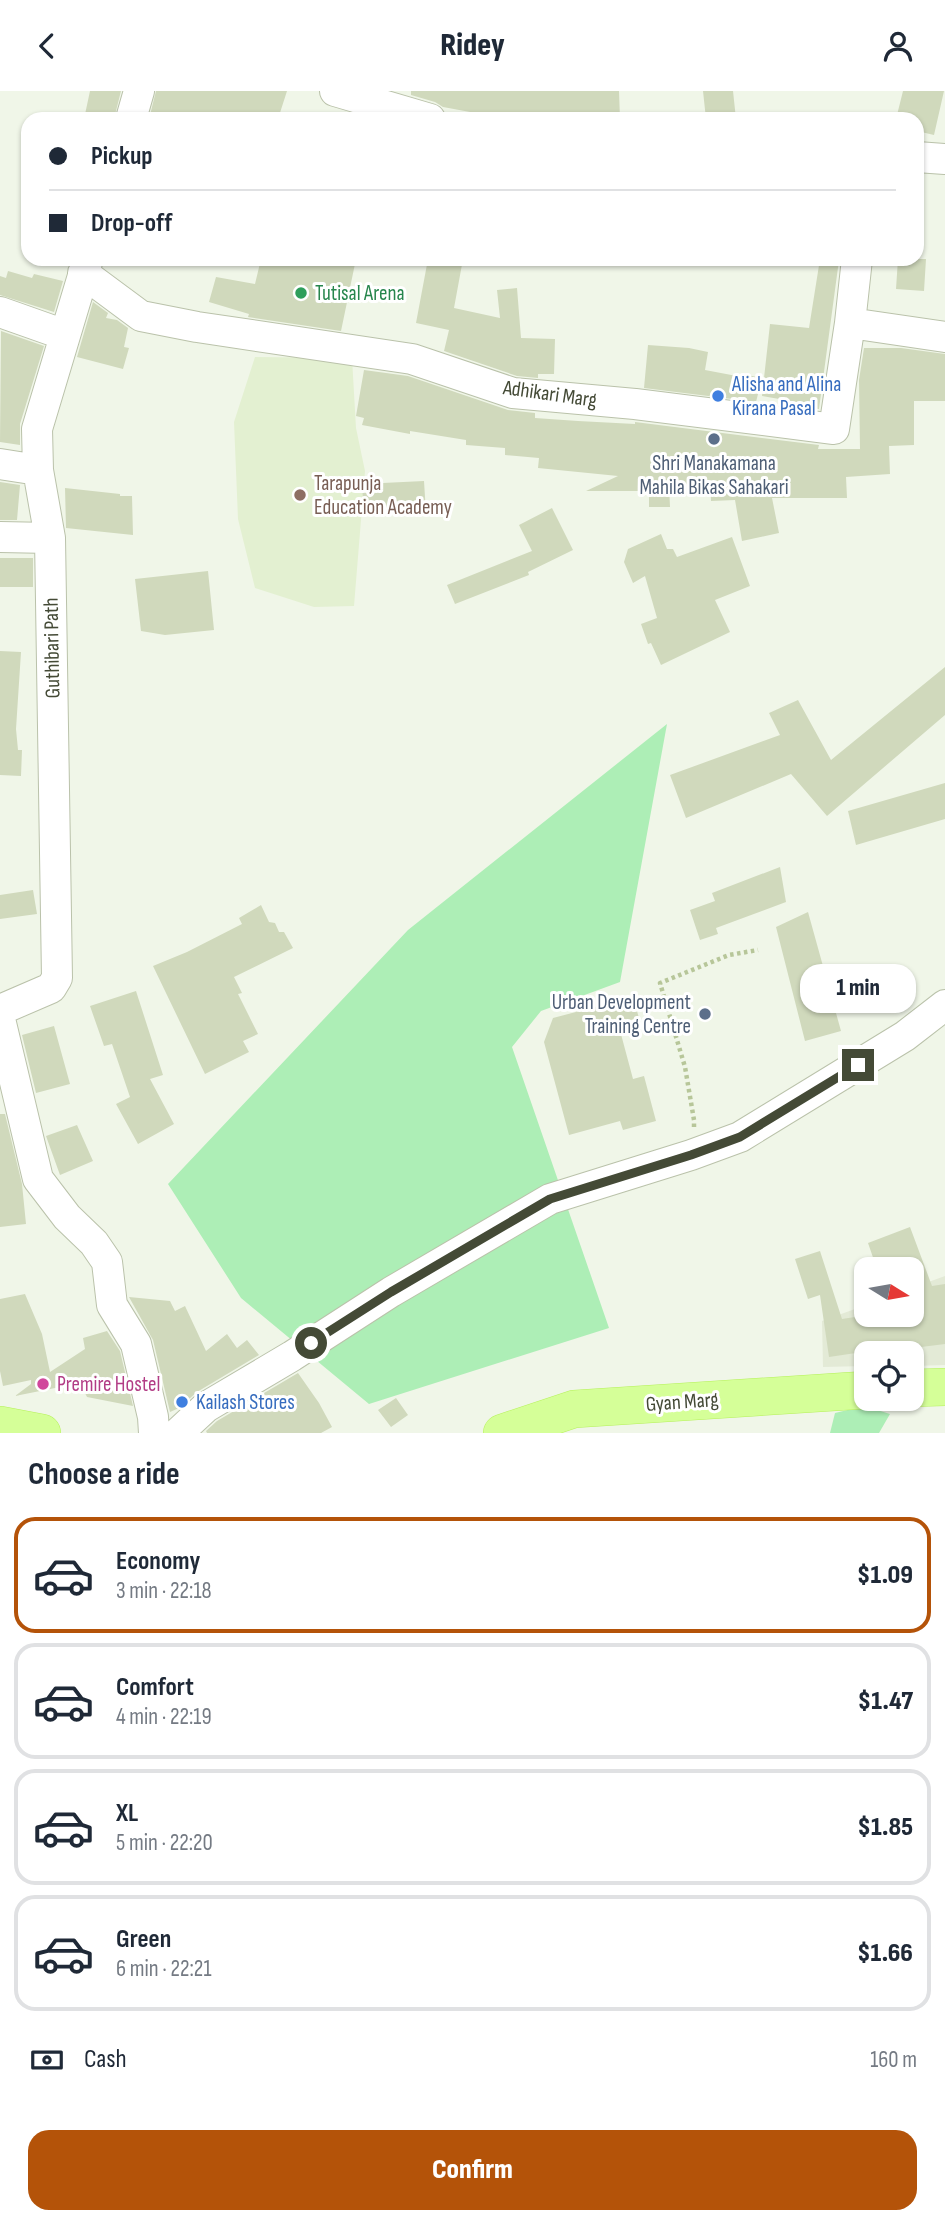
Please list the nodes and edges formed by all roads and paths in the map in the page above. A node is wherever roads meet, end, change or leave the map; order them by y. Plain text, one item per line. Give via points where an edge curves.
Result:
1 (139, 91) edge
2 (335, 91) edge
3 (133, 112) edge
4 (406, 112) edge
5 (924, 158) edge
6 (945, 159) edge
7 (86, 266) edge
8 (856, 266) edge
9 (0, 312) edge
10 (850, 323) junction
11 (65, 335) junction
12 (945, 337) edge
13 (0, 464) edge
14 (38, 470) junction
15 (0, 537) edge
16 (50, 538) junction
17 (758, 950) dead end
18 (945, 1005) edge
19 (0, 1010) edge
20 (0, 1019) edge
21 (691, 1155) junction
22 (924, 1388) edge
23 (945, 1388) edge
24 (854, 1391) edge
25 (154, 1433) edge
26 (178, 1433) edge
27 (502, 1433) edge

1 - 3 street
2 - 4 street
5 - 6 street
7 - 10 street, Adhikari Marg via 141,316 412,359 513,393 834,429
7 - 11 street, Guthibari Path
8 - 10 street
9 - 11 street
10 - 12 street
11 - 14 street, Guthibari Path via 37,429
13 - 14 street
14 - 16 street, Guthibari Path
15 - 16 street
16 - 19 street, Guthibari Path via 57,978 51,988
17 - 21 path via 729,954 660,983 685,1067 694,1120
18 - 21 street via 905,1036 740,1137
20 - 25 street via 38,1179 107,1262 112,1305 136,1344
21 - 26 street via 550,1199 206,1407
22 - 23 main road
24 - 27 main road, Gyan Marg via 574,1409

